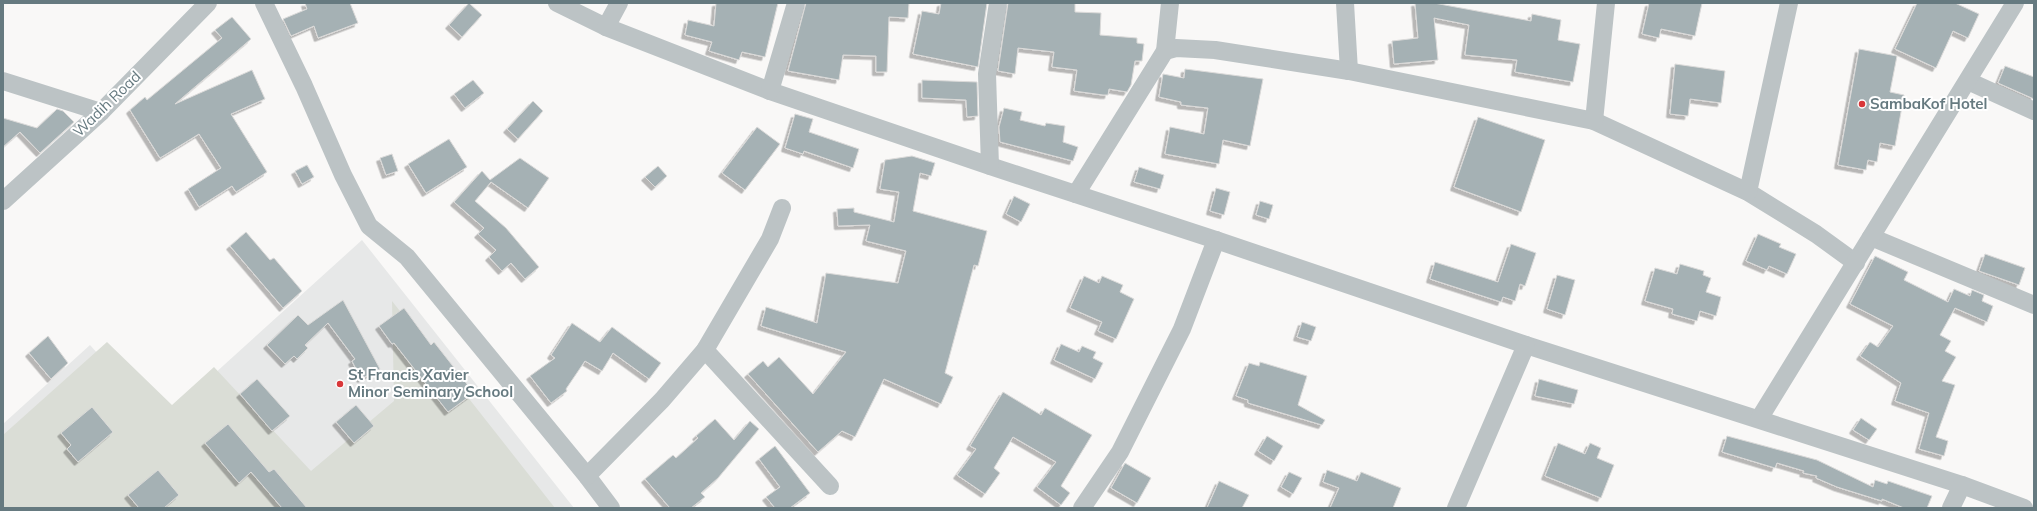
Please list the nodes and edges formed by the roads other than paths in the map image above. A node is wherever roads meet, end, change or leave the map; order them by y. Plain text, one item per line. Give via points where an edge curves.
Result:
1 (208, 3) edge
2 (264, 3) edge
3 (557, 3) edge
4 (619, 3) edge
5 (796, 3) edge
6 (998, 3) edge
7 (1170, 3) edge
8 (1345, 3) edge
9 (1606, 3) edge
10 (1789, 3) edge
11 (2015, 3) edge
12 (606, 27) junction
13 (1165, 51) junction
14 (1349, 71) junction
15 (3, 81) edge
16 (1968, 81) junction
17 (770, 91) junction
18 (101, 112) junction
19 (2034, 112) edge
20 (1594, 121) junction
21 (990, 166) junction
22 (1748, 192) junction
23 (1076, 194) junction
24 (3, 201) edge
25 (782, 208) dead end
26 (1871, 237) junction
27 (1216, 240) junction
28 (1856, 263) junction
29 (2034, 305) edge
30 (1526, 345) junction
31 (705, 350) junction
32 (1759, 420) junction
33 (587, 476) junction
34 (1962, 485) junction
35 (830, 486) dead end
36 (611, 508) edge
37 (1082, 508) edge
38 (1456, 508) edge
39 (1950, 508) edge
40 (2024, 508) edge

1 - 18 street, Wadih Road
2 - 33 street via 369,226 407,257
3 - 12 street
4 - 12 street
5 - 17 street
6 - 21 street via 987,74
7 - 13 street
8 - 14 street
9 - 20 street
10 - 22 street
11 - 16 street
12 - 17 street
13 - 14 street via 1176,48 1215,50
13 - 23 street
14 - 20 street
15 - 18 street
16 - 19 street
16 - 26 street
17 - 21 street
18 - 24 street, Wadih Road
20 - 22 street
21 - 23 street
22 - 28 street via 1816,234
23 - 27 street
25 - 31 street via 770,239
26 - 28 street
26 - 29 street
27 - 30 street
27 - 37 street via 1182,329 1120,452
28 - 32 street
30 - 32 street
30 - 38 street
31 - 33 street via 662,400
31 - 35 street
32 - 34 street
33 - 36 street
34 - 39 street
34 - 40 street

